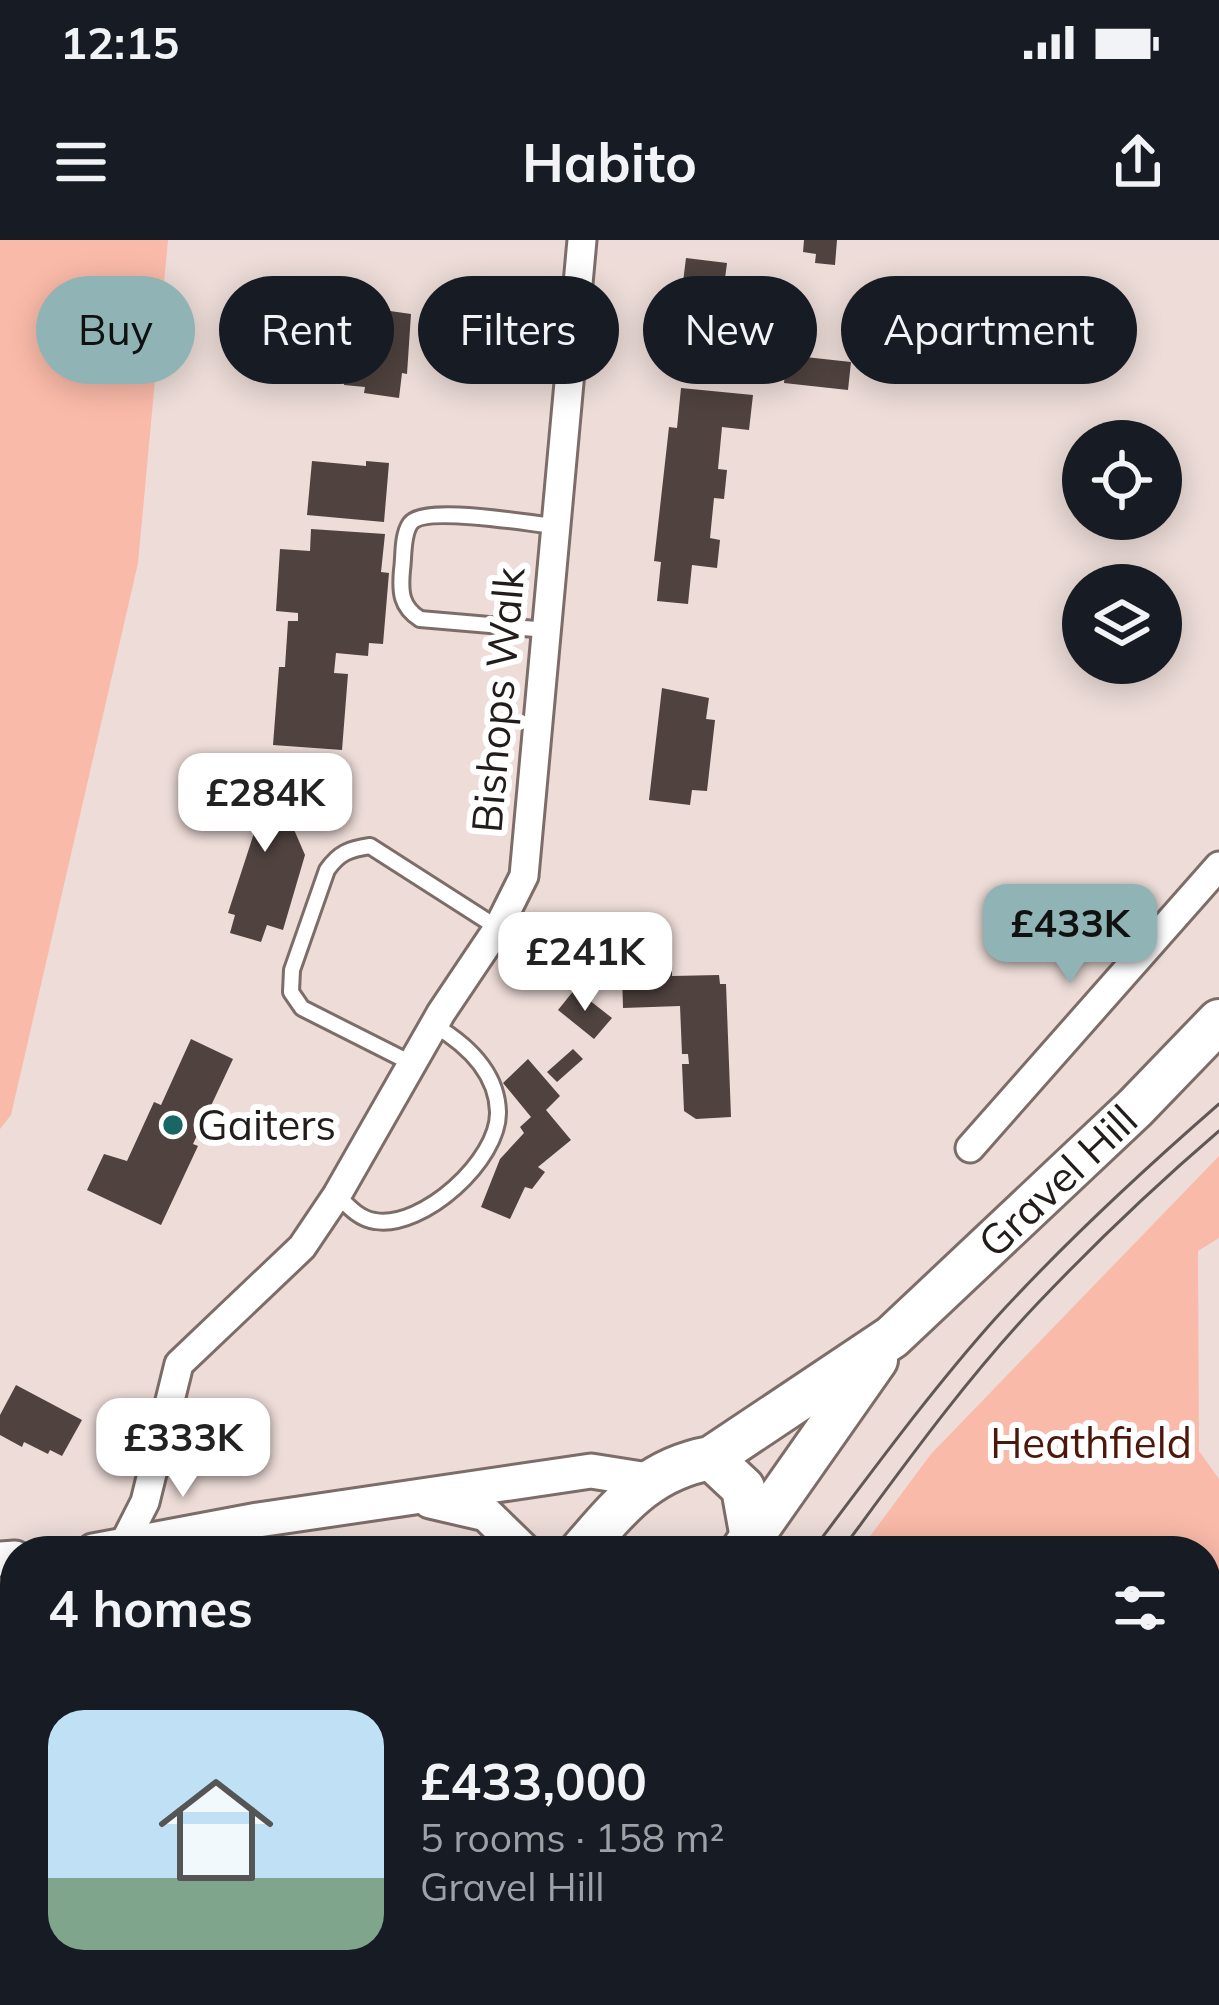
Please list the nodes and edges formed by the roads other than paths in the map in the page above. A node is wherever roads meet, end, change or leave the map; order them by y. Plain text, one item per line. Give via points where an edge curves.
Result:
1 (582, 240) edge
2 (556, 526) junction
3 (547, 631) junction
4 (1219, 866) edge
5 (498, 928) junction
6 (1219, 1021) edge
7 (434, 1025) junction
8 (411, 1063) junction
9 (970, 1148) dead end
10 (337, 1195) junction
11 (892, 1337) junction
12 (711, 1458) junction
13 (648, 1480) junction
14 (411, 1497) junction
15 (121, 1536) edge
16 (180, 1536) edge
17 (509, 1536) edge
18 (595, 1536) edge
19 (746, 1536) edge
20 (753, 1536) edge

1 - 2 street, Bishops Walk
2 - 3 street, Bishops Walk
2 - 3 lane via 418,517 406,538 401,581 402,600 420,619
3 - 5 street, Bishops Walk via 524,876
4 - 9 street, Gravel Hill
5 - 7 street, Bishops Walk
5 - 8 lane via 370,846 350,848 327,870 291,992 302,1008
6 - 11 main road, Gravel Hill
7 - 8 street, Bishops Walk
7 - 10 lane via 464,1044 495,1094 496,1126 478,1160 446,1197 395,1221 363,1218
8 - 10 street, Bishops Walk
10 - 15 street, Bishops Walk via 302,1247 179,1364 145,1502
11 - 12 main road, Gravel Hill
11 - 20 main road, Gravel Hill
12 - 13 main road, Gravel Hill
12 - 19 main road, Gravel Hill via 743,1488
13 - 14 street via 591,1471
13 - 18 main road, Gravel Hill
14 - 16 street
14 - 17 street via 486,1514

